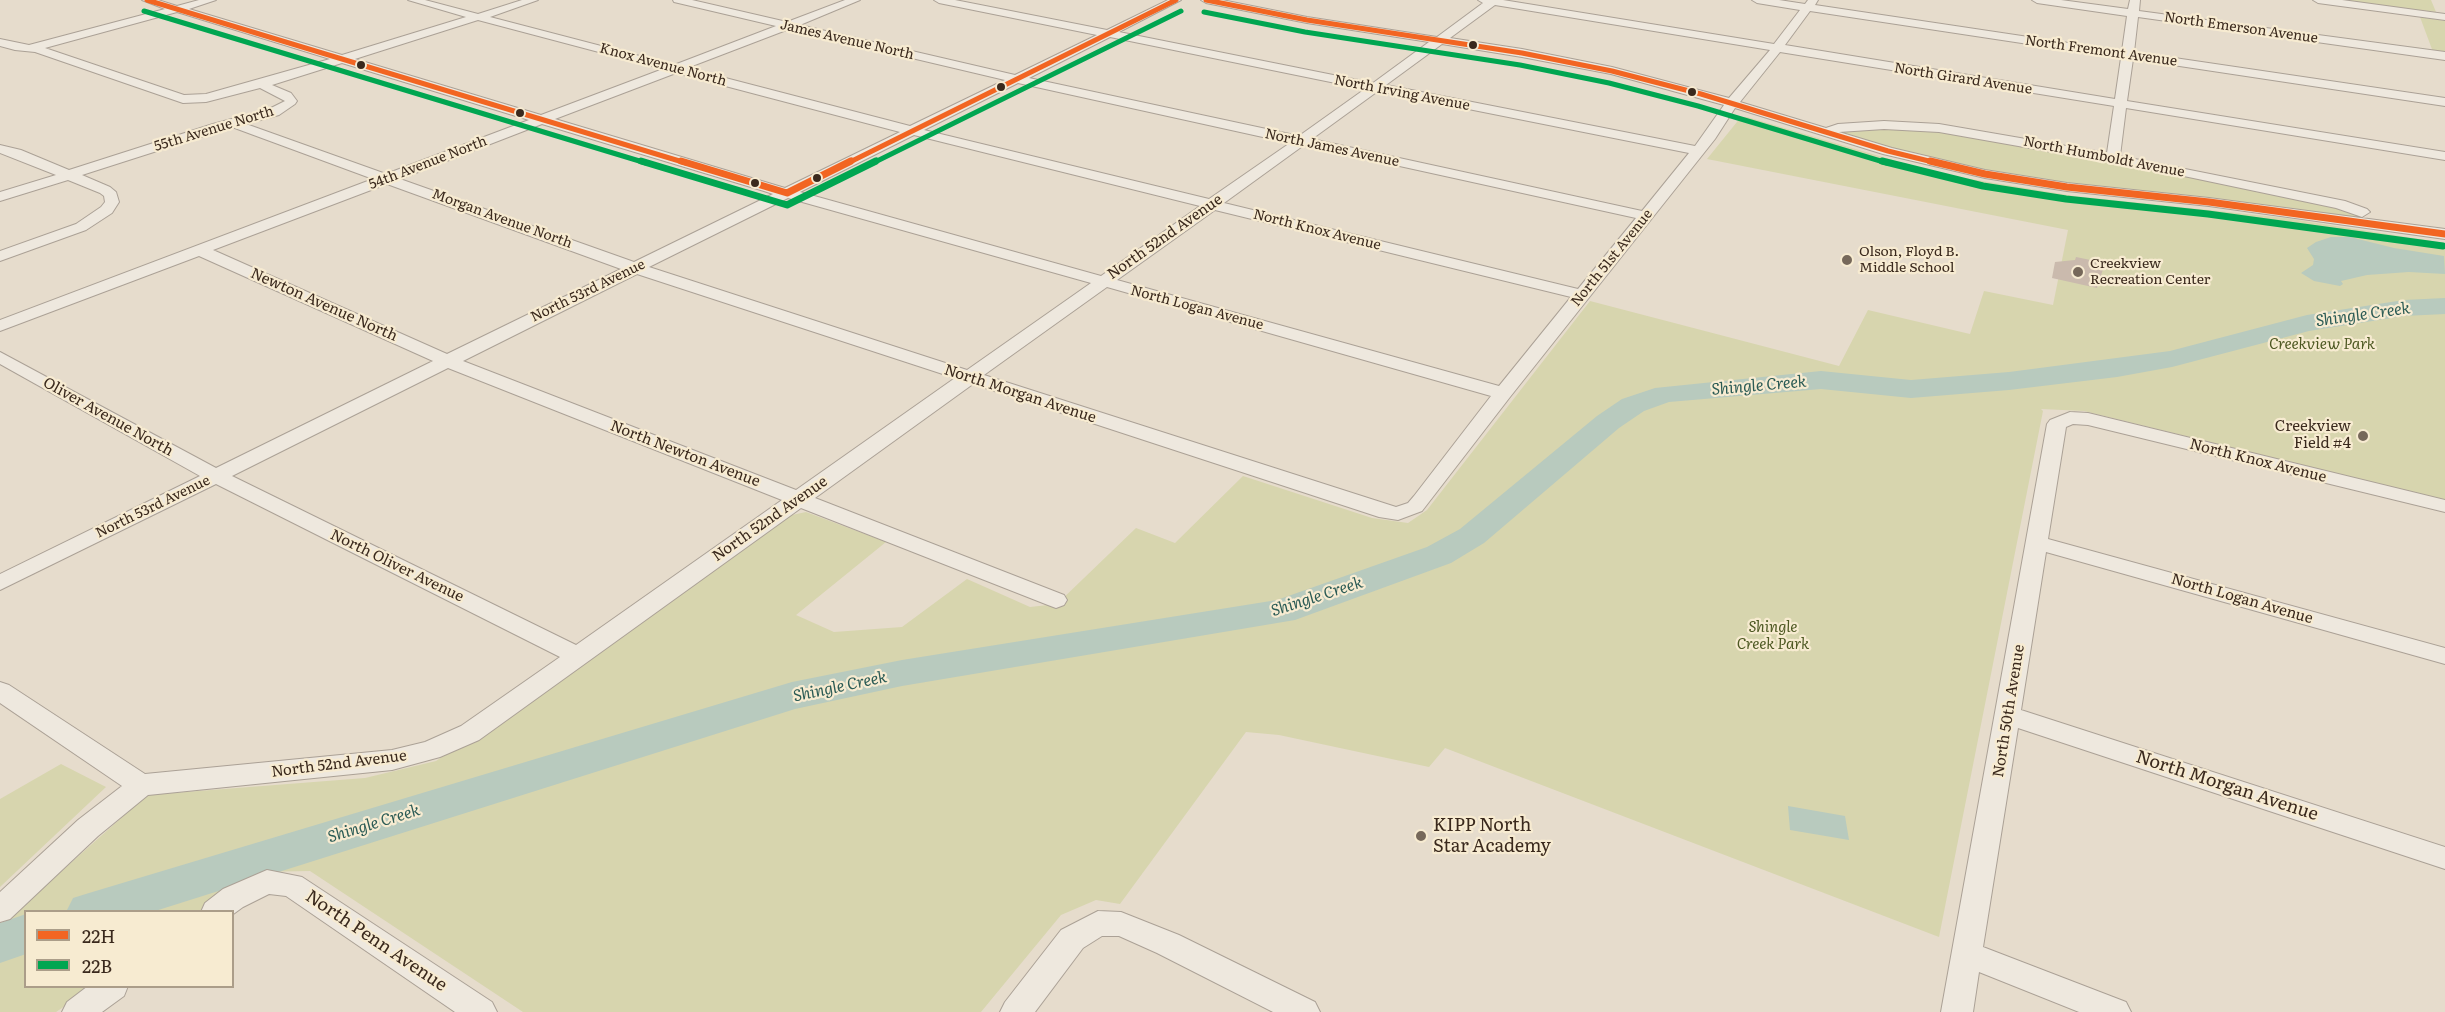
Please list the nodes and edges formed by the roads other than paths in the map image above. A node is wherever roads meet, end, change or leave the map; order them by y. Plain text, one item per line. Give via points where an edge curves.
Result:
1 (147, 0) edge
2 (211, 0) edge
3 (413, 0) edge
4 (533, 0) edge
5 (678, 0) edge
6 (855, 0) edge
7 (939, 0) edge
8 (1176, 0) edge
9 (1206, 0) edge
10 (1757, 0) edge
11 (2037, 0) edge
12 (2135, 0) edge
13 (2318, 0) edge
14 (1490, 1) edge
15 (1810, 4) edge
16 (176, 9) junction
17 (2133, 14) junction
18 (478, 17) junction
19 (2445, 17) edge
20 (788, 26) junction
21 (1107, 35) junction
22 (1439, 41) junction
23 (0, 42) edge
24 (28, 48) junction
25 (1778, 48) junction
26 (0, 55) edge
27 (2128, 56) junction
28 (2445, 56) edge
29 (342, 59) junction
30 (676, 69) junction
31 (1017, 79) junction
32 (261, 84) junction
33 (1376, 87) junction
34 (2445, 102) edge
35 (1732, 105) junction
36 (2120, 105) junction
37 (543, 120) junction
38 (232, 123) junction
39 (912, 131) junction
40 (1825, 133) junction
41 (1301, 141) junction
42 (0, 149) edge
43 (1698, 151) junction
44 (2445, 156) edge
45 (2114, 158) junction
46 (68, 175) junction
47 (389, 178) junction
48 (787, 193) junction
49 (0, 197) edge
50 (1211, 205) junction
51 (1646, 216) junction
52 (2376, 224) junction
53 (2445, 234) edge
54 (200, 250) junction
55 (0, 256) edge
56 (635, 268) junction
57 (1102, 282) junction
58 (1582, 295) junction
59 (0, 326) edge
60 (0, 357) edge
61 (447, 361) junction
62 (967, 378) junction
63 (1503, 393) junction
64 (2070, 418) joint
65 (216, 476) junction
66 (798, 498) junction
67 (2445, 506) edge
68 (1406, 511) joint
69 (2038, 543) junction
70 (0, 583) edge
71 (1056, 600) dead end
72 (578, 656) junction
73 (2445, 656) edge
74 (0, 691) edge
75 (2008, 715) junction
76 (141, 785) junction
77 (2445, 858) edge
78 (8, 902) edge
79 (218, 910) edge
80 (1967, 954) junction
81 (112, 988) edge
82 (78, 1012) edge
83 (481, 1012) edge
84 (1016, 1012) edge
85 (1304, 1012) edge
86 (1957, 1012) edge
87 (2115, 1012) edge

1 - 16 street, North Logan Avenue
2 - 16 street
3 - 18 street, Knox Avenue North
4 - 18 street, 55th Avenue North
5 - 20 street, James Avenue North
6 - 20 street, 54th Avenue North
7 - 21 street, North Irving Avenue
8 - 21 street, North 53rd Avenue
9 - 22 street, North Humboldt Avenue
10 - 15 street, North Fremont Avenue
11 - 17 street, North Emerson Avenue
12 - 17 street
13 - 19 street
14 - 22 street, North 52nd Avenue
14 - 25 street, North Girard Avenue
15 - 25 street, North 51st Avenue
15 - 27 street, North Fremont Avenue
16 - 24 street
16 - 29 street, North Logan Avenue
17 - 27 street
17 - 28 street, North Emerson Avenue
18 - 29 street, 55th Avenue North
18 - 30 street, Knox Avenue North
20 - 30 street, 54th Avenue North
20 - 31 street, James Avenue North
21 - 31 street, North 53rd Avenue
21 - 33 street, North Irving Avenue
22 - 33 street, North 52nd Avenue
22 - 35 street, North Humboldt Avenue via 1612,71
23 - 24 street
24 - 26 street
24 - 32 street via 183,99 206,98
25 - 35 street, North 51st Avenue
25 - 36 street, North Girard Avenue
27 - 34 street, North Fremont Avenue
27 - 36 street
29 - 32 street, 55th Avenue North
29 - 37 street, North Logan Avenue
30 - 37 street, 54th Avenue North
30 - 39 street, Knox Avenue North
31 - 39 street, North 53rd Avenue
31 - 41 street, North James Avenue
32 - 38 street, 55th Avenue North via 291,101 274,112
33 - 41 street, North 52nd Avenue
33 - 43 street, North Irving Avenue
35 - 40 street, North Humboldt Avenue
35 - 43 street, North 51st Avenue
36 - 44 street, North Girard Avenue
36 - 45 street
37 - 47 street, 54th Avenue North
37 - 48 street, North Logan Avenue
38 - 46 street, 55th Avenue North
38 - 47 street, Morgan Avenue North
39 - 48 street, North 53rd Avenue
39 - 50 street, North Knox Avenue
40 - 45 street, North Humboldt Avenue via 1857,126 1914,126
40 - 52 street, North Humboldt Avenue via 1941,165 2031,182
41 - 50 street, North 52nd Avenue
41 - 51 street, North James Avenue
42 - 46 street
43 - 51 street, North 51st Avenue
45 - 52 street, North Humboldt Avenue via 2340,204 2359,210
46 - 49 street, 55th Avenue North
46 - 55 street via 111,195 107,210 81,227
47 - 54 street, 54th Avenue North
47 - 56 street, Morgan Avenue North
48 - 56 street, North 53rd Avenue
48 - 57 street, North Logan Avenue
50 - 57 street, North 52nd Avenue
50 - 58 street, North Knox Avenue
51 - 58 street, North 51st Avenue
52 - 53 street, North Humboldt Avenue
54 - 59 street, 54th Avenue North
54 - 61 street, Newton Avenue North
56 - 61 street, North 53rd Avenue
56 - 62 street, North Morgan Avenue
57 - 62 street, North 52nd Avenue
57 - 63 street, North Logan Avenue
58 - 63 street, North 51st Avenue
60 - 65 street, Oliver Avenue North
61 - 65 street, North 53rd Avenue
61 - 66 street, North Newton Avenue
62 - 66 street, North 52nd Avenue
62 - 68 street, North Morgan Avenue via 1386,512
63 - 68 street, North 51st Avenue via 1421,500
64 - 67 street, North Knox Avenue via 2088,419
64 - 69 street, North 50th Avenue via 2057,424
65 - 70 street, North 53rd Avenue
65 - 72 street, North Oliver Avenue
66 - 71 street, North Newton Avenue
66 - 72 street, North 52nd Avenue
69 - 73 street, North Logan Avenue
69 - 75 street, North 50th Avenue
72 - 76 street, North 52nd Avenue via 470,733 431,750 359,764
74 - 76 street
75 - 77 street, North Morgan Avenue
75 - 80 street, North 50th Avenue
76 - 78 street
79 - 83 street, North Penn Avenue via 267,882 292,885
80 - 86 street, North 50th Avenue
80 - 87 street
81 - 82 street
84 - 85 street via 1072,939 1098,923 1121,924 1168,944

